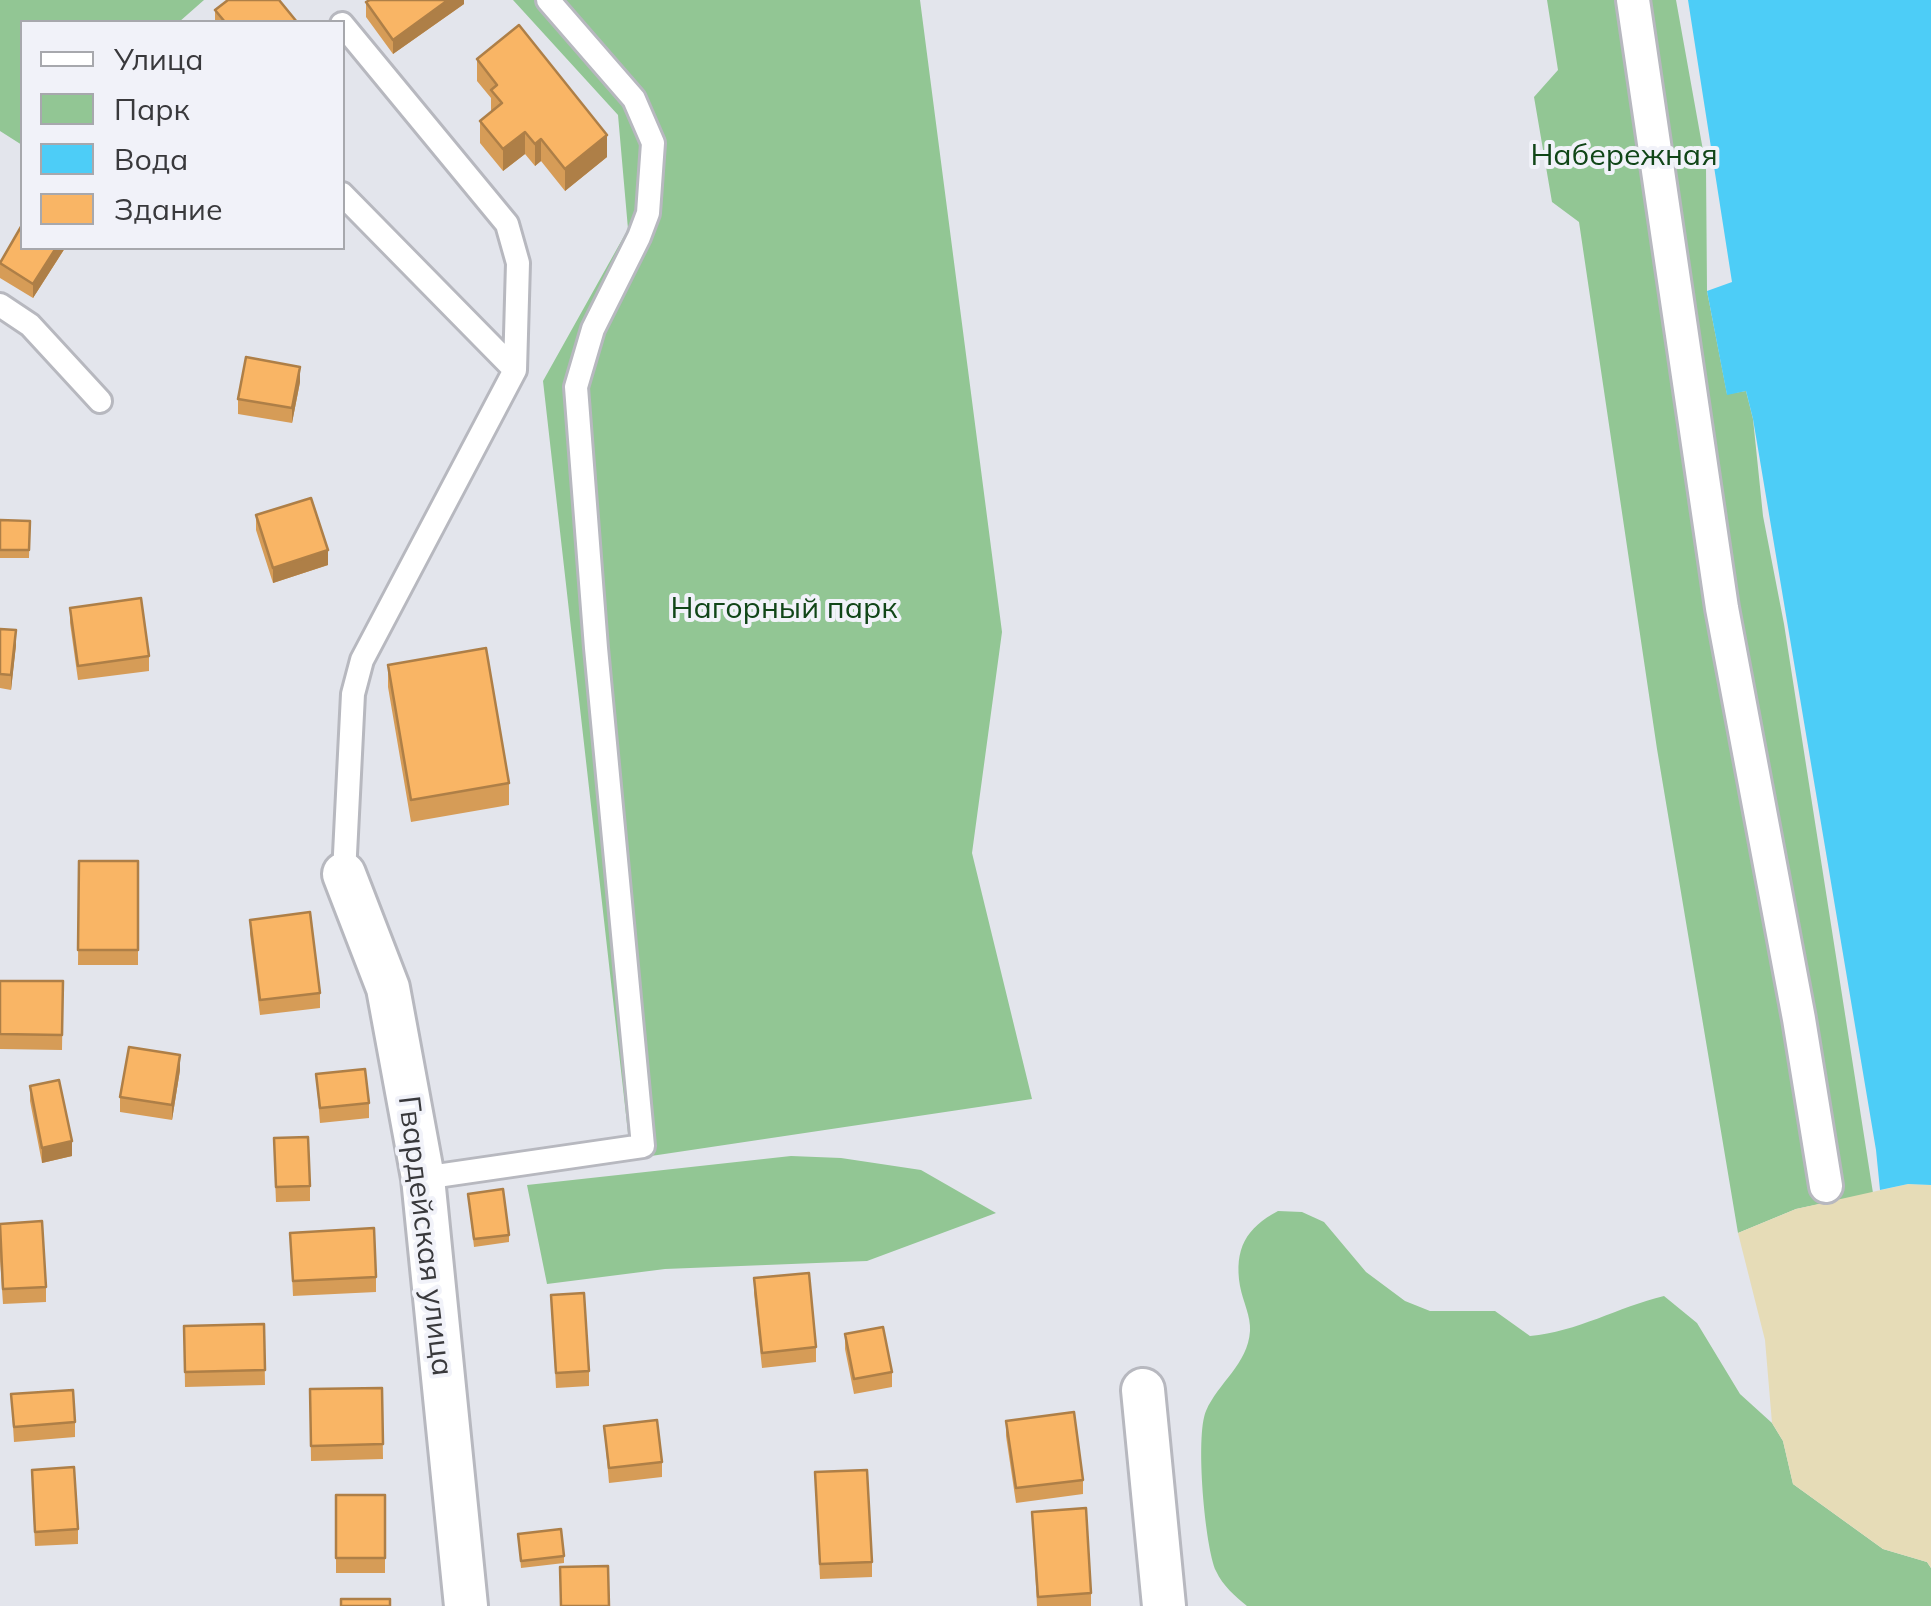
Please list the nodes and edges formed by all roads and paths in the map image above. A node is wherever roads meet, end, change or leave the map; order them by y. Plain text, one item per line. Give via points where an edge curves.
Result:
1 (548, 0) edge
2 (1632, 0) edge
3 (345, 27) edge
4 (345, 197) edge
5 (0, 305) edge
6 (515, 370) junction
7 (100, 400) dead end
8 (344, 874) joint
9 (423, 1178) junction
10 (1826, 1186) dead end
11 (1142, 1390) dead end
12 (466, 1606) edge
13 (1164, 1606) edge

1 - 9 lane via 634,100 653,143 648,213 592,330 576,387 643,1146
2 - 10 street via 1722,608
3 - 6 lane via 507,224 518,263
4 - 6 lane
5 - 7 lane via 30,325
6 - 8 lane via 362,660 354,694
8 - 9 street, Гвардейская улица via 388,988
9 - 12 street, Гвардейская улица
11 - 13 street

